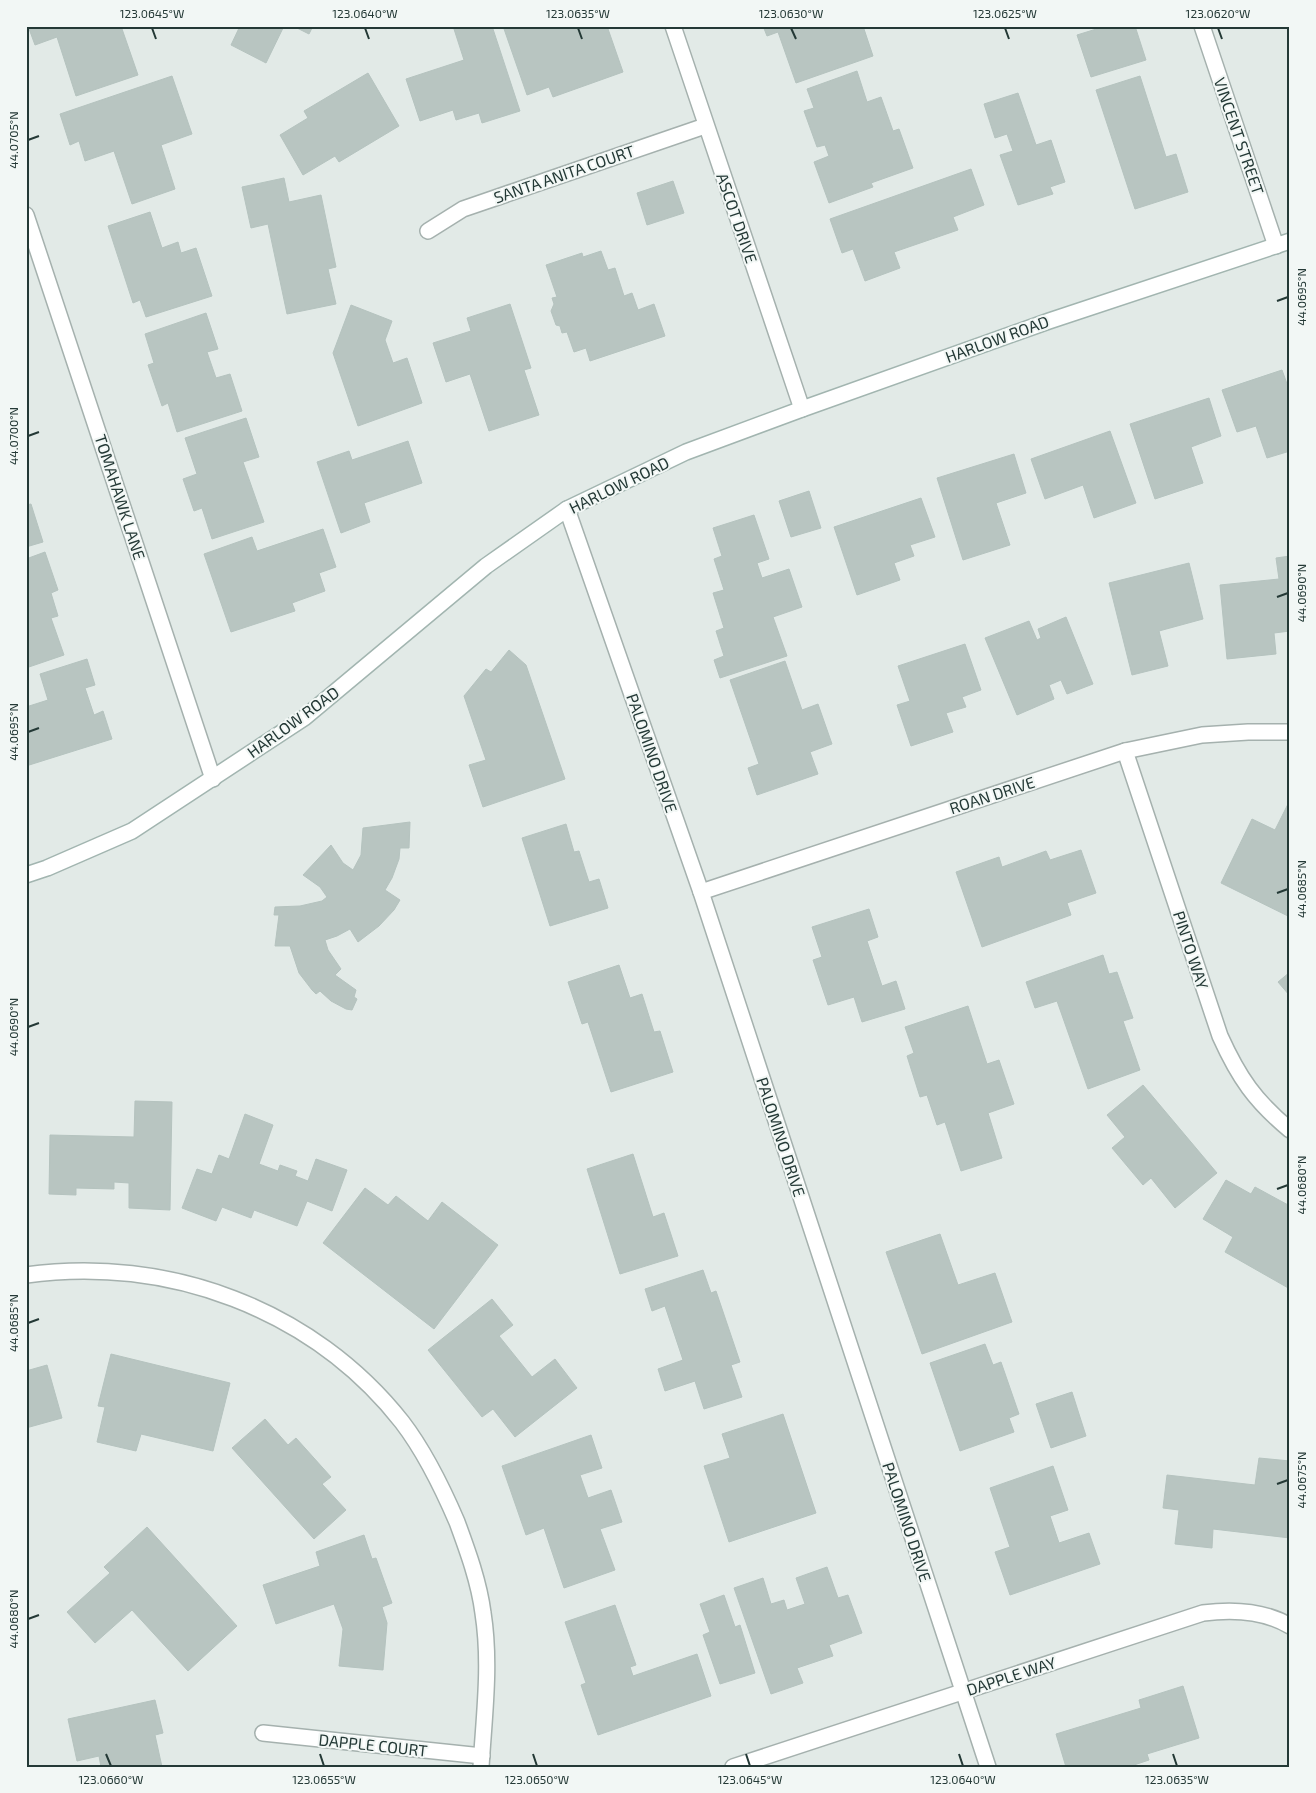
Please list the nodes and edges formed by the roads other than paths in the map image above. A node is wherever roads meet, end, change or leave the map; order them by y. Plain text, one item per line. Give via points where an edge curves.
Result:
1 (673, 26) edge
2 (1202, 26) edge
3 (705, 126) junction
4 (26, 215) edge
5 (428, 231) dead end
6 (1283, 243) edge
7 (802, 409) junction
8 (568, 509) junction
9 (1290, 732) edge
10 (1125, 751) junction
11 (214, 779) junction
12 (26, 875) edge
13 (701, 892) junction
14 (1290, 1130) edge
15 (26, 1275) edge
16 (1290, 1626) edge
17 (963, 1692) junction
18 (263, 1733) dead end
19 (482, 1762) edge
20 (733, 1767) edge
21 (988, 1767) edge

1 - 3 street, ASCOT DRIVE
2 - 6 street, VINCENT STREET
3 - 5 street, SANTA ANITA COURT via 463,209
3 - 7 street, ASCOT DRIVE
4 - 11 street, TOMAHAWK LANE
6 - 7 street, HARLOW ROAD via 1056,318
7 - 8 street, HARLOW ROAD via 686,452
8 - 11 street, HARLOW ROAD via 486,566 304,718
8 - 13 street, PALOMINO DRIVE
9 - 10 street, ROAN DRIVE via 1202,735
10 - 13 street, ROAN DRIVE
10 - 14 street, PINTO WAY via 1220,1036 1246,1086
11 - 12 street, HARLOW ROAD via 132,831
13 - 17 street, PALOMINO DRIVE
15 - 19 street via 119,1271 158,1277 242,1301 307,1335 358,1375 383,1400 419,1447 434,1473 476,1575 487,1649
16 - 17 street, DAPPLE WAY via 1266,1615 1243,1610 1203,1613
17 - 20 street, DAPPLE WAY
17 - 21 street, PALOMINO DRIVE
18 - 19 street, DAPPLE COURT

